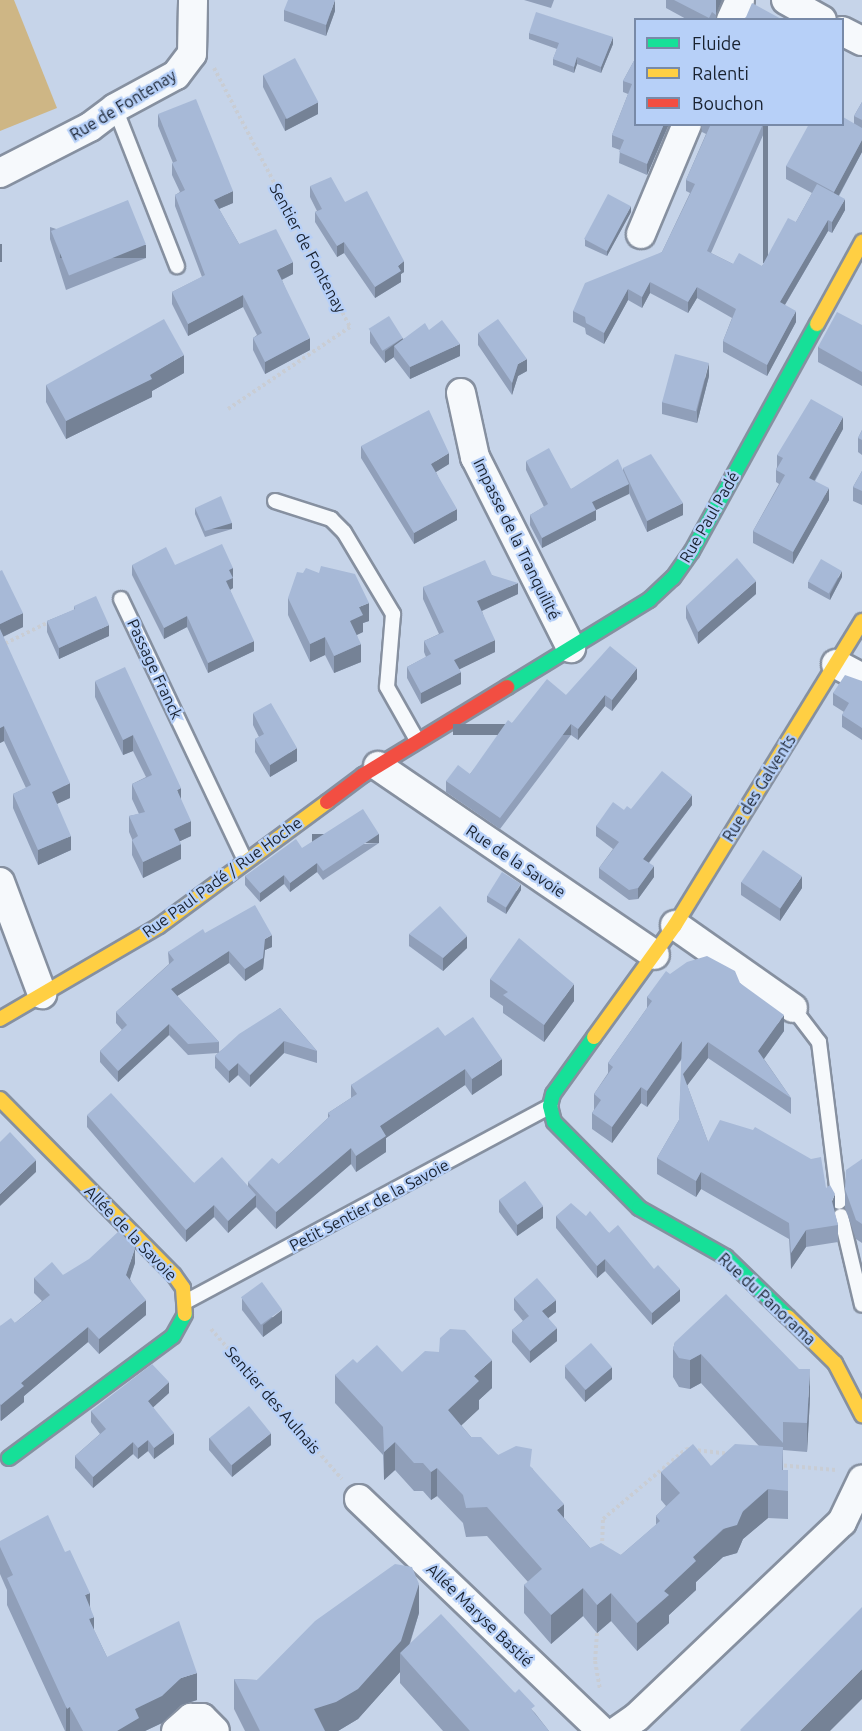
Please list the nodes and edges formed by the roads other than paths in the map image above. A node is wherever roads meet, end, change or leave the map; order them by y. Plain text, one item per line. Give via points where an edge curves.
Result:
1 (193, 0) edge
2 (740, 0) edge
3 (786, 0) edge
4 (732, 18) edge
5 (818, 18) edge
6 (844, 32) edge
7 (862, 41) edge
8 (116, 108) junction
9 (686, 126) edge
10 (0, 173) edge
11 (641, 234) dead end
12 (862, 242) edge
13 (177, 266) dead end
14 (461, 393) dead end
15 (275, 501) dead end
16 (121, 599) dead end
17 (862, 621) edge
18 (571, 648) junction
19 (836, 664) junction
20 (862, 678) edge
21 (417, 740) junction
22 (378, 766) junction
23 (245, 860) junction
24 (0, 882) edge
25 (675, 925) junction
26 (655, 955) junction
27 (52, 988) junction
28 (793, 1008) joint
29 (0, 1019) edge
30 (0, 1099) edge
31 (550, 1106) junction
32 (186, 1301) junction
33 (862, 1305) edge
34 (862, 1415) edge
35 (9, 1458) dead end
36 (851, 1475) edge
37 (359, 1499) road end
38 (176, 1731) edge
39 (215, 1731) edge
40 (602, 1731) edge
41 (617, 1731) edge

1 - 8 street, Rue de Fontenay via 194,41 186,66
2 - 4 street
3 - 5 street
6 - 7 street
8 - 10 street, Rue de Fontenay via 90,127
8 - 13 lane
9 - 11 street
12 - 18 street, Rue Paul Padé via 692,551 673,578 649,600
14 - 18 street, Impasse de la Tranquilité via 476,457
15 - 21 lane via 331,519 344,532 393,614 387,687
16 - 23 lane, Passage Franck
17 - 19 street, Rue des Galvents
18 - 21 street, Rue Paul Padé
19 - 20 street
19 - 25 street, Rue des Galvents
21 - 22 street, Rue Paul Padé
22 - 23 street, Rue Paul Padé / Rue Hoche
22 - 26 street, Rue de la Savoie
23 - 27 street, Rue Paul Padé / Rue Hoche via 159,926
24 - 27 street
25 - 26 street, Rue des Galvents
25 - 28 street
26 - 31 street, Rue des Galvents via 552,1094
27 - 29 street, Rue Paul Padé / Rue Hoche
28 - 33 lane via 819,1042 840,1209
30 - 32 street, Allée de la Savoie via 174,1275
31 - 32 lane, Petit Sentier de la Savoie
31 - 34 street, Rue du Panorama via 554,1122 639,1209 726,1257 835,1363
32 - 35 street via 173,1336
36 - 41 street via 842,1522 637,1717
37 - 40 street, Allée Maryse Bastié
38 - 39 street via 191,1718 202,1718

